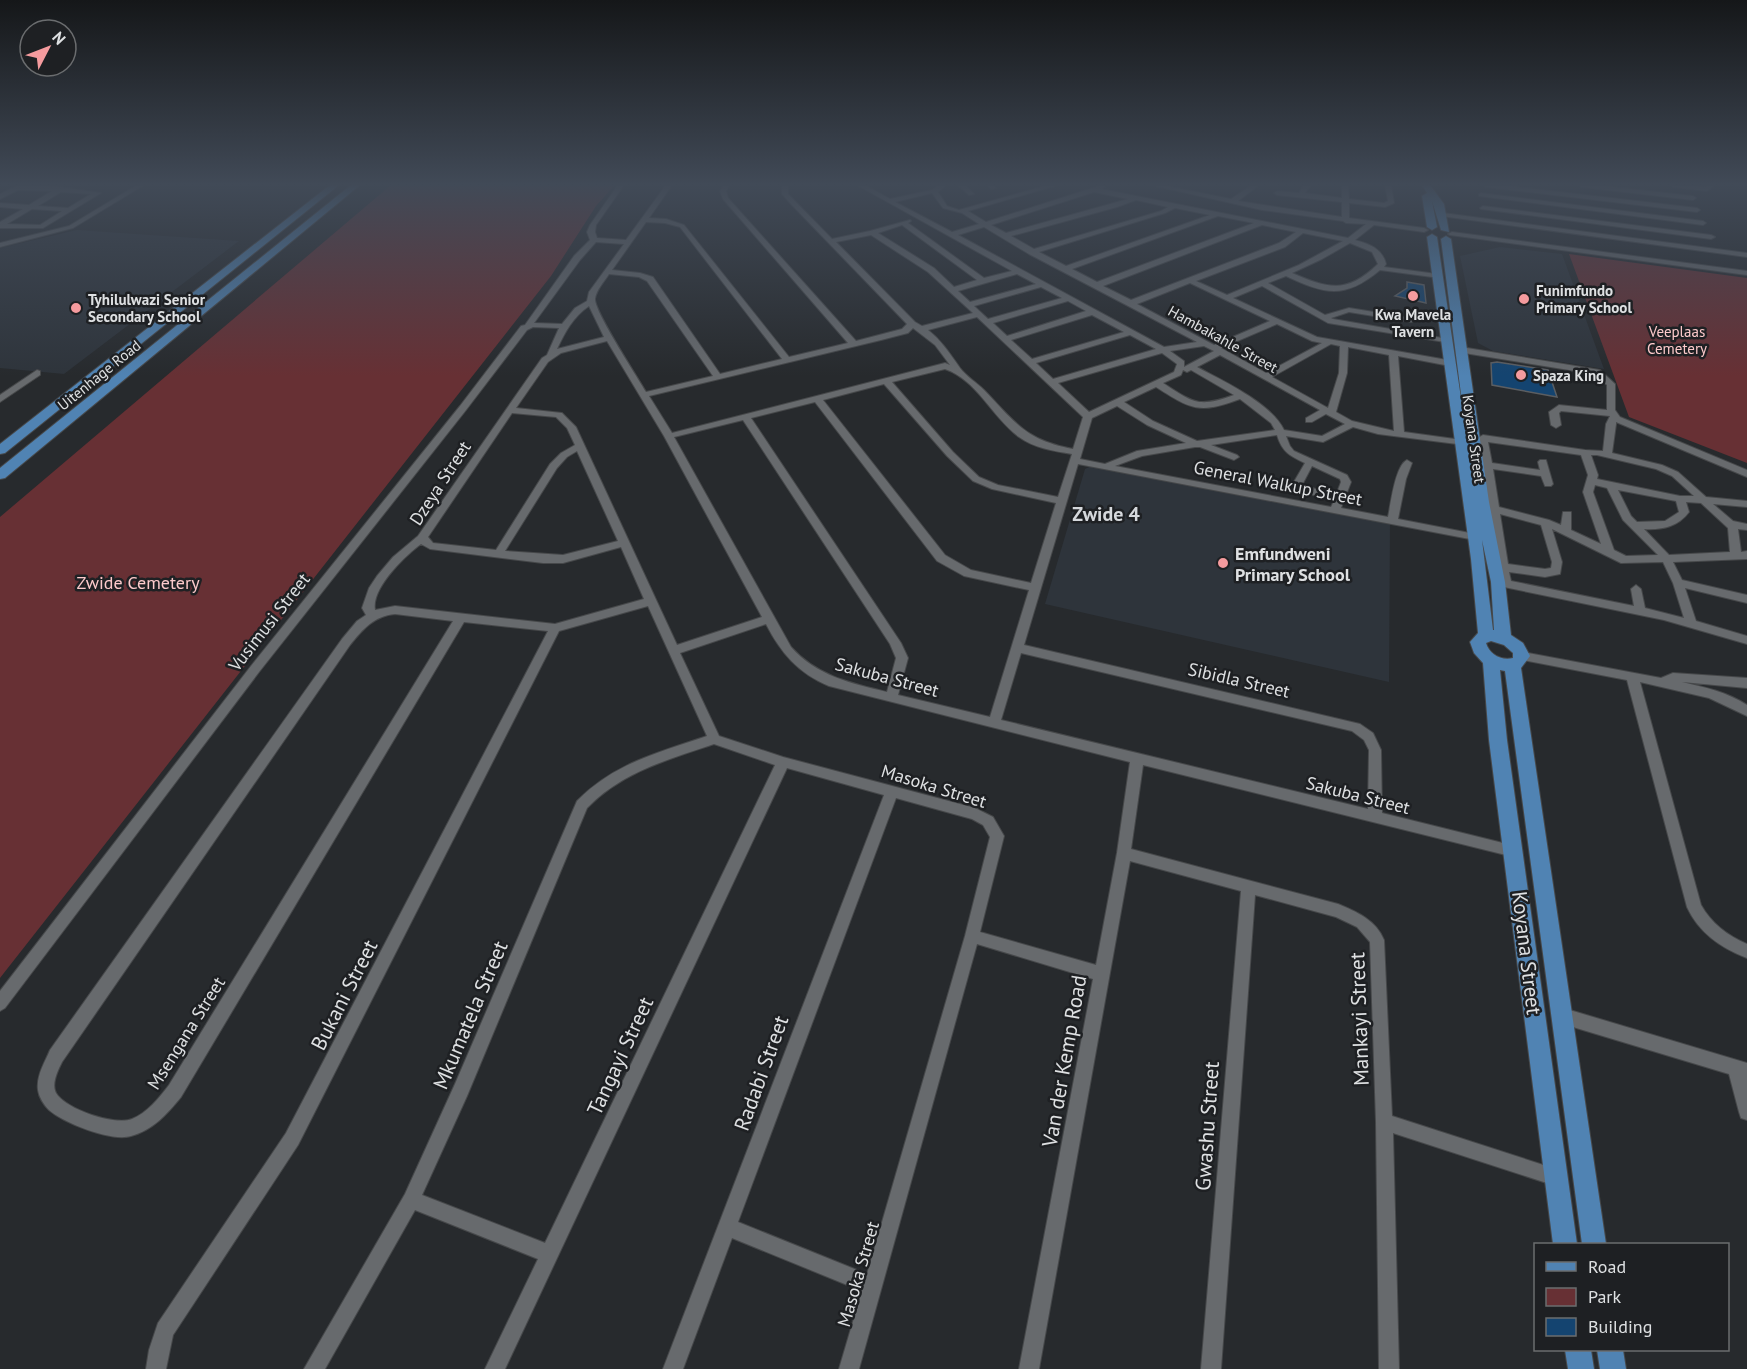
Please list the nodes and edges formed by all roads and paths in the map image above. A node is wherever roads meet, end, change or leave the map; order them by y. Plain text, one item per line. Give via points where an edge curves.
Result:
1 (254, 249) edge
2 (278, 249) edge
3 (586, 249) edge
4 (623, 249) edge
5 (700, 249) edge
6 (770, 249) edge
7 (840, 249) edge
8 (897, 249) edge
9 (939, 249) edge
10 (977, 249) edge
11 (1027, 249) edge
12 (1042, 249) edge
13 (1117, 249) edge
14 (1193, 249) edge
15 (1272, 249) edge
16 (1332, 249) edge
17 (1370, 249) edge
18 (1432, 249) edge
19 (1450, 249) edge
20 (1558, 249) edge
21 (1642, 249) edge
22 (1699, 249) edge
23 (1032, 252) junction
24 (1747, 255) edge
25 (1647, 261) junction
26 (1378, 268) junction
27 (1065, 269) junction
28 (1018, 271) junction
29 (608, 272) junction
30 (1286, 273) junction
31 (1747, 273) edge
32 (1437, 276) junction
33 (984, 281) junction
34 (1191, 281) junction
35 (1261, 282) junction
36 (1043, 284) junction
37 (1097, 285) junction
38 (952, 290) junction
39 (1226, 298) junction
40 (1068, 299) junction
41 (591, 302) junction
42 (1131, 303) junction
43 (969, 305) junction
44 (1092, 312) junction
45 (979, 314) junction
46 (1323, 318) junction
47 (1411, 320) dead end
48 (987, 322) junction
49 (1275, 322) junction
50 (912, 324) junction
51 (528, 326) junction
52 (564, 326) junction
53 (922, 329) junction
54 (1130, 333) junction
55 (609, 338) junction
56 (1005, 339) junction
57 (1448, 341) junction
58 (854, 344) junction
59 (1325, 344) junction
60 (1344, 345) junction
61 (1214, 348) junction
62 (1461, 350) junction
63 (1166, 352) junction
64 (1393, 353) junction
65 (550, 354) junction
66 (1344, 356) junction
67 (788, 361) junction
68 (1032, 362) junction
69 (1450, 363) junction
70 (1191, 367) junction
71 (959, 371) junction
72 (37, 373) dead end
73 (1178, 374) junction
74 (718, 377) junction
75 (1265, 377) junction
76 (885, 380) junction
77 (1053, 382) junction
78 (1158, 384) junction
79 (643, 395) junction
80 (1240, 396) junction
81 (817, 398) junction
82 (0, 399) edge
83 (1119, 403) junction
84 (511, 410) junction
85 (1328, 412) junction
86 (1613, 415) junction
87 (745, 416) junction
88 (1088, 416) junction
89 (1309, 420) dead end
90 (1352, 424) junction
91 (1556, 425) dead end
92 (1281, 432) junction
93 (1399, 434) junction
94 (669, 436) junction
95 (1462, 443) junction
96 (1200, 445) junction
97 (579, 446) junction
98 (0, 450) edge
99 (1585, 453) junction
100 (1607, 455) junction
101 (1076, 457) junction
102 (1234, 457) dead end
103 (1310, 462) junction
104 (1544, 462) dead end
105 (1407, 463) dead end
106 (1488, 465) junction
107 (1106, 468) junction
108 (1747, 474) edge
109 (0, 475) edge
110 (1592, 481) junction
111 (1611, 486) junction
112 (1338, 499) junction
113 (1680, 499) junction
114 (1062, 501) junction
115 (1707, 501) junction
116 (1747, 504) edge
117 (1335, 510) junction
118 (1494, 510) junction
119 (1567, 514) dead end
120 (1392, 521) junction
121 (1545, 522) junction
122 (1730, 524) junction
123 (1635, 525) junction
124 (1747, 527) edge
125 (1566, 531) junction
126 (1475, 537) junction
127 (422, 538) junction
128 (625, 543) junction
129 (498, 553) junction
130 (1610, 554) junction
131 (1741, 556) edge
132 (1667, 560) junction
133 (1503, 567) junction
134 (1502, 583) junction
135 (1678, 583) junction
136 (1035, 588) junction
137 (1636, 589) dead end
138 (1747, 599) edge
139 (652, 601) junction
140 (1640, 610) junction
141 (369, 617) junction
142 (460, 619) junction
143 (769, 619) junction
144 (1691, 622) junction
145 (555, 628) junction
146 (1747, 628) edge
147 (1727, 633) junction
148 (1486, 636) junction
149 (1503, 638) junction
150 (1747, 640) edge
151 (1018, 648) junction
152 (675, 650) junction
153 (1517, 660) junction
154 (1491, 661) junction
155 (1632, 676) junction
156 (1663, 682) junction
157 (1747, 683) edge
158 (891, 698) junction
159 (1747, 711) edge
160 (994, 723) junction
161 (714, 739) junction
162 (1137, 760) junction
163 (783, 762) junction
164 (892, 792) junction
165 (1374, 817) junction
166 (1514, 851) junction
167 (1124, 853) junction
168 (1248, 887) junction
169 (972, 936) junction
170 (1747, 951) edge
171 (1101, 975) junction
172 (0, 1004) edge
173 (1563, 1016) junction
174 (1741, 1070) edge
175 (1747, 1112) edge
176 (1384, 1122) junction
177 (1556, 1177) junction
178 (411, 1200) junction
179 (728, 1227) junction
180 (1565, 1243) edge
181 (1594, 1243) edge
182 (549, 1254) junction
183 (873, 1286) junction
184 (1578, 1351) edge
185 (1610, 1351) edge
186 (156, 1369) edge
187 (314, 1369) edge
188 (495, 1369) edge
189 (673, 1369) edge
190 (849, 1369) edge
191 (1029, 1369) edge
192 (1211, 1369) edge
193 (1389, 1369) edge
194 (1581, 1369) edge
195 (1613, 1369) edge

1 - 98 main road, Uitenhage Road
2 - 109 main road, Uitenhage Road
3 - 51 street, Vusimusi Street
4 - 29 street
5 - 67 street
6 - 58 street
7 - 50 street, General Walkup Street
8 - 38 street
9 - 33 street
10 - 28 street
11 - 23 street, Hambakahle Street
12 - 23 street
13 - 27 street
14 - 37 street
15 - 34 street
16 - 30 street
17 - 26 street via 1380,253 1382,264
18 - 32 main road, Koyana Street
19 - 62 main road, Koyana Street
20 - 25 street
21 - 25 street
22 - 24 street
23 - 27 street, Hambakahle Street
25 - 31 street
26 - 30 street via 1353,286 1334,291
26 - 32 street
27 - 37 street, Hambakahle Street
28 - 33 street
28 - 36 street
29 - 41 street via 593,292
29 - 74 street via 650,279
30 - 35 street
32 - 57 main road, Koyana Street
33 - 38 street
34 - 39 street
34 - 42 street
35 - 39 street
35 - 46 street
36 - 40 street
36 - 43 street
37 - 42 street, Hambakahle Street
38 - 43 street
39 - 49 street
40 - 44 street
40 - 48 street
41 - 52 street
41 - 55 street, Sakuba Street
42 - 61 street, Hambakahle Street
43 - 45 street
44 - 54 street
44 - 56 street
45 - 48 street
45 - 53 street
46 - 47 street via 1349,310
46 - 57 street
48 - 56 street
49 - 59 street
49 - 61 street
50 - 53 street, General Walkup Street
50 - 58 street via 905,331
51 - 52 street
51 - 172 street, Vusimusi Street via 255,669
52 - 65 street, Dzeya Street
53 - 71 street, General Walkup Street via 950,356
54 - 63 street
54 - 68 street
55 - 65 street
55 - 79 street, Sakuba Street
56 - 68 street
57 - 69 main road, Koyana Street
58 - 67 street
59 - 60 street
59 - 66 street
59 - 75 street
60 - 64 street
60 - 66 street
61 - 63 street
61 - 70 street
61 - 75 street, Hambakahle Street
62 - 86 street via 1597,372 1611,384
62 - 134 main road, Koyana Street via 1482,502
63 - 73 street via 1181,363
63 - 77 street
64 - 69 street
64 - 93 street
65 - 84 street, Dzeya Street
66 - 85 street via 1343,373
67 - 74 street
68 - 77 street
69 - 95 main road, Koyana Street
70 - 73 street
70 - 80 street
71 - 76 street via 940,366
71 - 101 street, General Walkup Street via 1026,437
72 - 82 street
73 - 78 street
74 - 79 street
75 - 85 street, Hambakahle Street
76 - 81 street
76 - 114 street via 967,473 995,487
77 - 88 street
78 - 80 street via 1199,408
78 - 83 street
79 - 94 street, Sakuba Street
80 - 92 street via 1274,421
81 - 87 street
81 - 136 street via 941,558 968,573
83 - 88 street
83 - 96 street via 1150,423
84 - 97 street via 559,415 571,426
84 - 127 street, Dzeya Street
85 - 89 street
85 - 90 street, Hambakahle Street
86 - 91 street via 1558,408 1554,412
86 - 100 street
86 - 108 street
87 - 94 street
87 - 158 street via 895,643 902,658
88 - 101 street
90 - 92 street via 1323,438
90 - 93 street, Hambakahle Street
92 - 96 street
92 - 103 street via 1286,449
93 - 95 street, Hambakahle Street
94 - 143 street, Sakuba Street
95 - 126 main road, Koyana Street
96 - 102 street
96 - 107 street via 1140,453
97 - 128 street
97 - 129 street via 553,466
99 - 100 street
99 - 106 street via 1484,438
99 - 110 street
100 - 115 street via 1670,471
101 - 107 street, General Walkup Street
101 - 114 street
103 - 112 street via 1346,479
103 - 112 street via 1291,486
104 - 106 street via 1547,479
105 - 120 street
106 - 118 street
107 - 117 street, General Walkup Street via 1255,490
110 - 111 street
110 - 130 street via 1588,492
111 - 113 street
111 - 123 street
112 - 117 street
113 - 115 street
113 - 123 street via 1684,512 1675,522 1664,526
114 - 136 street
115 - 116 street
115 - 122 street
117 - 120 street, General Walkup Street
118 - 121 street
118 - 133 street
119 - 125 street
120 - 126 street, General Walkup Street
121 - 125 street
121 - 133 street via 1556,571
122 - 124 street
122 - 131 street
123 - 132 street
125 - 130 street
126 - 148 main road, Koyana Street
127 - 129 street, Dzeya Street via 430,546
127 - 141 street via 407,548 375,590 369,601
128 - 129 street, Dzeya Street via 563,559
128 - 139 street
130 - 132 street via 1630,560
131 - 132 street
132 - 135 street
133 - 134 street
134 - 140 street
134 - 149 main road, Koyana Street
135 - 138 street
135 - 144 street
136 - 151 street
137 - 140 street
139 - 145 street
139 - 152 street
140 - 144 street
141 - 142 street via 395,610
141 - 142 street, Msengana Street via 332,661 56,1056 46,1085 49,1098 58,1108 106,1128 121,1130 138,1125 164,1105
142 - 145 street
143 - 152 street
143 - 158 street, Sakuba Street via 790,655 809,671 833,683
144 - 147 street
145 - 186 street, Bukani Street via 324,1081 275,1167 170,1323
146 - 147 street
147 - 150 street
148 - 149 main road
148 - 154 main road, Koyana Street via 1478,646
149 - 153 main road via 1516,646
151 - 160 street
151 - 165 street, Sibidla Street via 1356,727 1369,737 1375,750
152 - 161 street
153 - 154 main road
153 - 155 street
153 - 173 main road, Koyana Street via 1537,849
154 - 166 main road, Koyana Street
155 - 156 street
155 - 170 street via 1694,907 1700,920 1713,931
156 - 157 street via 1673,677
156 - 159 street via 1724,698
158 - 160 street, Sakuba Street
160 - 162 street, Sakuba Street
161 - 163 street, Masoka Street
161 - 178 street, Mkumatela Street via 610,778 582,805
162 - 165 street, Sakuba Street
162 - 167 street, Van der Kemp Road
163 - 164 street, Masoka Street
163 - 182 street, Tangayi Street
164 - 169 street, Masoka Street via 975,814 988,821 995,831 998,841
164 - 179 street, Radabi Street
165 - 166 street, Sakuba Street
166 - 177 main road, Koyana Street
167 - 168 street, Mankayi Street
167 - 171 street, Van der Kemp Road
168 - 176 street, Mankayi Street via 1352,917 1369,928 1377,940
168 - 192 street, Gwashu Street
169 - 171 street
169 - 183 street, Masoka Street
171 - 191 street, Van der Kemp Road
173 - 174 street
173 - 181 main road, Koyana Street
174 - 175 street
176 - 177 street
176 - 193 street, Mankayi Street
177 - 180 main road, Koyana Street
178 - 182 street
178 - 187 street, Mkumatela Street
179 - 183 street
179 - 189 street, Radabi Street
182 - 188 street, Tangayi Street
183 - 190 street, Masoka Street
184 - 194 main road
185 - 195 main road

